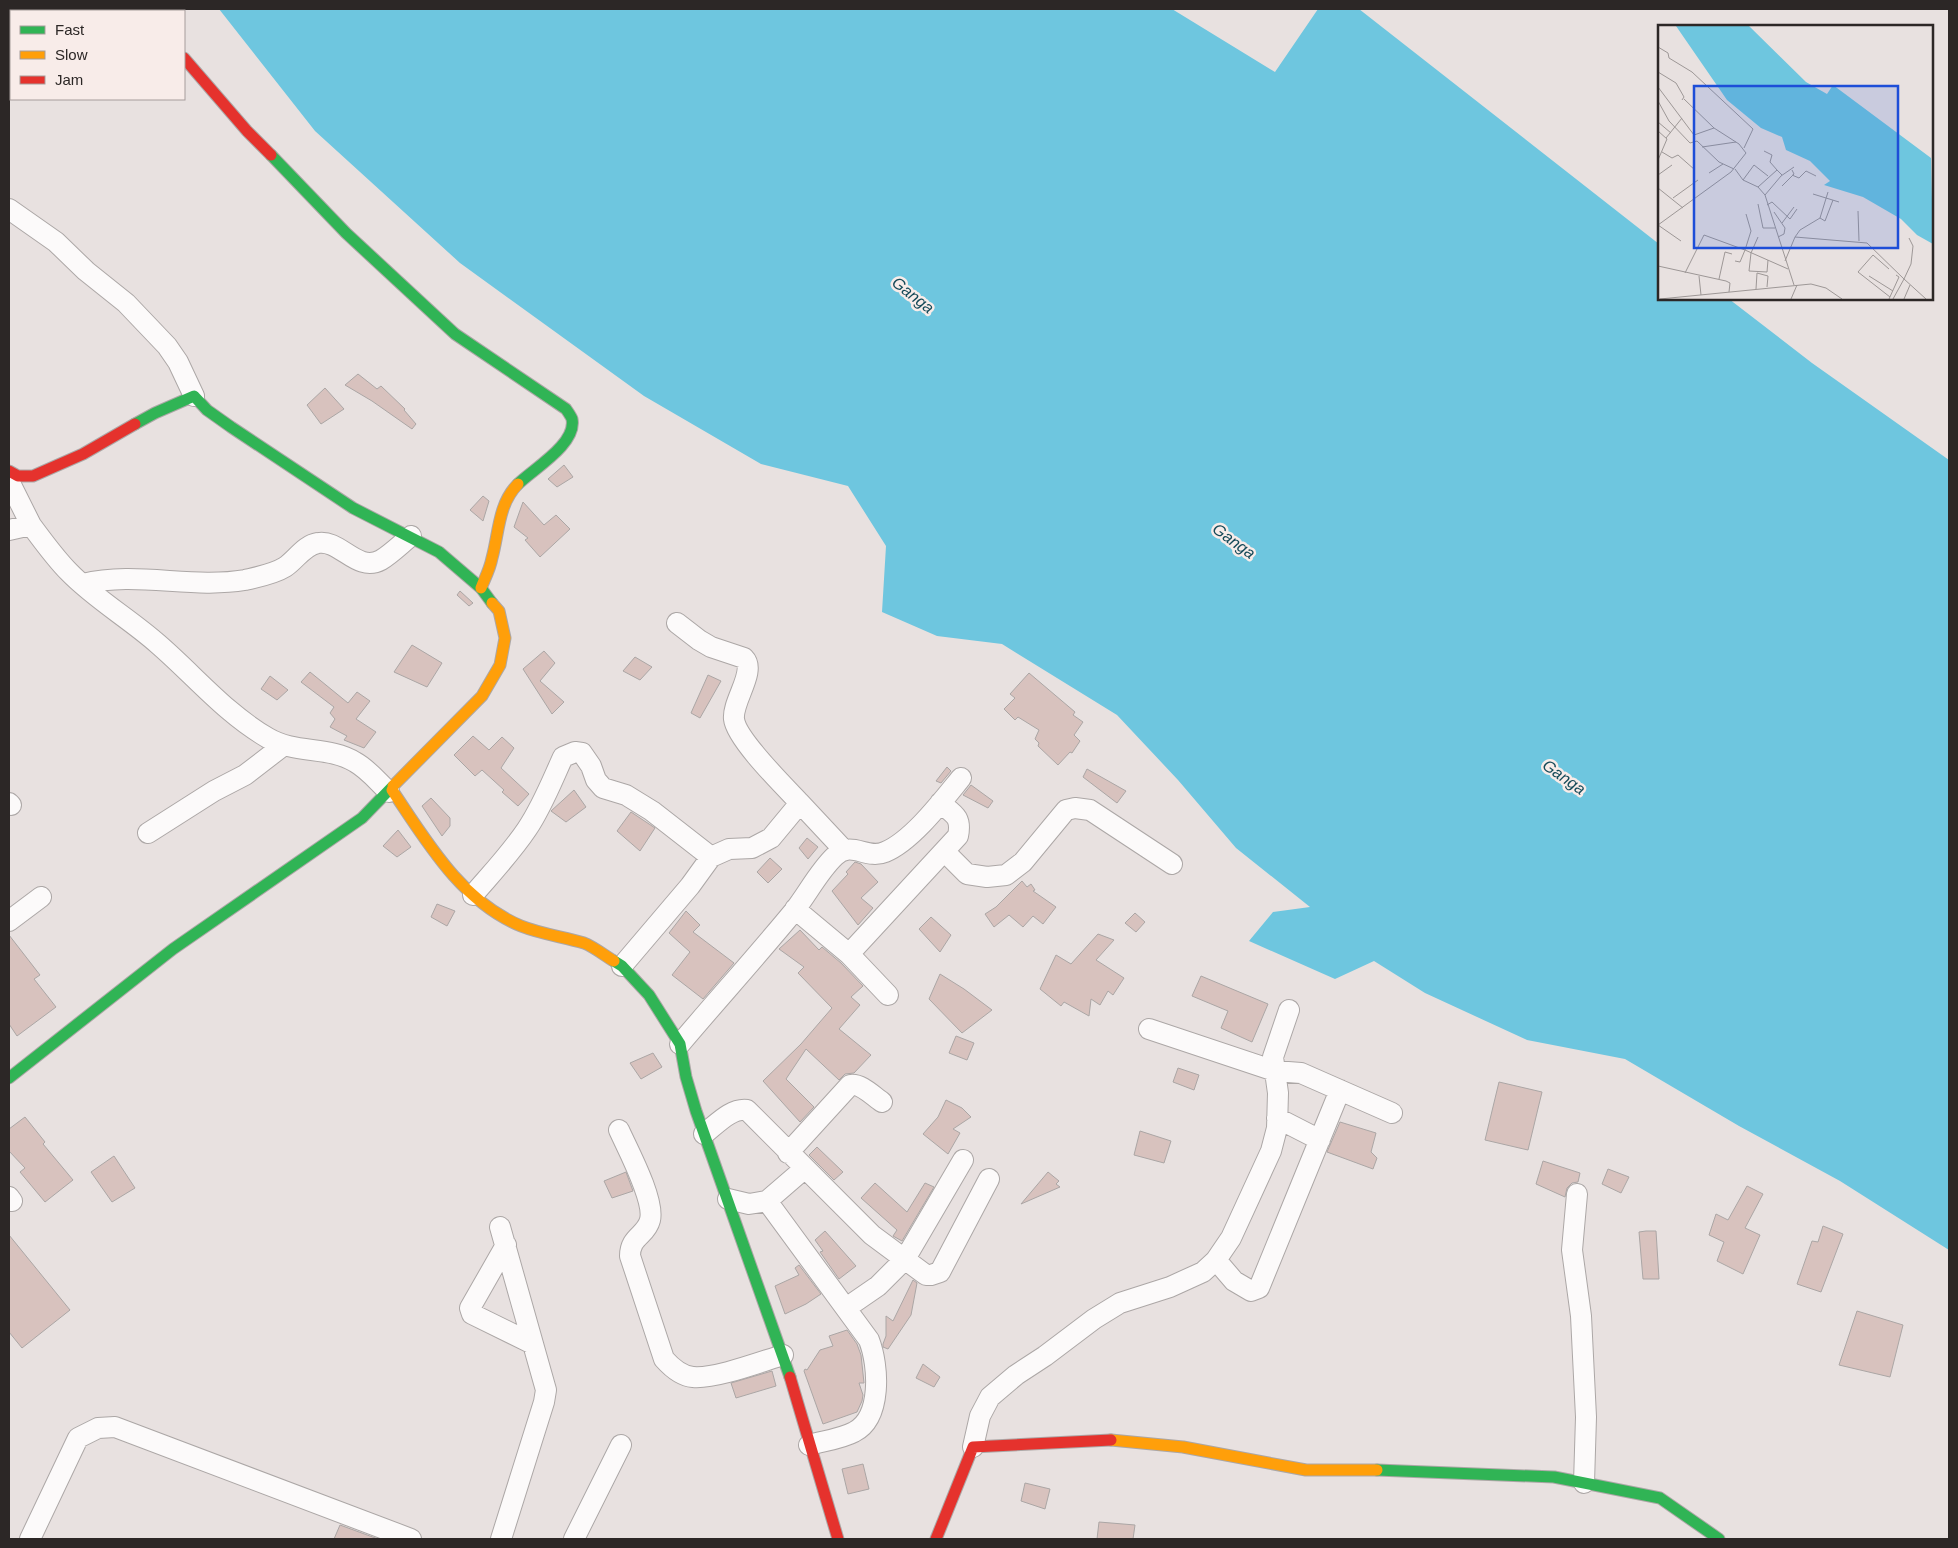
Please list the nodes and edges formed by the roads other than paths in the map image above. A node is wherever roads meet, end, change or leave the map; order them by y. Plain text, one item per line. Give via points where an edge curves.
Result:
1 (185, 59) edge
2 (9, 209) edge
3 (194, 396) junction
4 (9, 471) edge
5 (9, 481) edge
6 (31, 525) junction
7 (9, 530) edge
8 (410, 536) junction
9 (83, 584) junction
10 (481, 588) junction
11 (677, 623) dead end
12 (284, 745) junction
13 (961, 778) dead end
14 (390, 791) junction
15 (800, 803) junction
16 (940, 803) junction
17 (148, 833) dead end
18 (843, 849) junction
19 (944, 852) junction
20 (711, 858) junction
21 (1172, 864) dead end
22 (473, 896) junction
23 (41, 897) dead end
24 (795, 909) junction
25 (9, 921) edge
26 (848, 954) junction
27 (622, 966) junction
28 (888, 995) dead end
29 (1289, 1010) dead end
30 (1149, 1029) dead end
31 (680, 1044) junction
32 (1275, 1071) junction
33 (9, 1078) edge
34 (1340, 1090) junction
35 (882, 1102) dead end
36 (1392, 1113) dead end
37 (1277, 1118) junction
38 (619, 1130) dead end
39 (704, 1134) junction
40 (1320, 1140) junction
41 (788, 1153) junction
42 (964, 1160) dead end
43 (804, 1169) junction
44 (990, 1180) dead end
45 (1576, 1194) dead end
46 (728, 1199) junction
47 (767, 1201) junction
48 (904, 1259) junction
49 (1216, 1260) junction
50 (846, 1308) junction
51 (533, 1344) junction
52 (783, 1355) junction
53 (621, 1445) dead end
54 (809, 1445) junction
55 (973, 1447) junction
56 (1584, 1483) junction
57 (30, 1539) edge
58 (411, 1539) edge
59 (501, 1539) edge
60 (574, 1539) edge
61 (838, 1539) edge
62 (936, 1539) edge
63 (1719, 1539) edge

1 - 10 street via 247,130 346,233 455,334 569,414 572,420 570,435 560,448 515,487 504,504 493,557
2 - 3 street via 56,242 126,303 167,346
3 - 4 street via 155,413 83,454 33,476 18,476
3 - 8 street via 207,410 288,466 353,508
5 - 6 street
6 - 7 street
6 - 9 street
8 - 9 street via 380,561 359,561 323,542 307,547 284,568 261,577 179,582 127,578
8 - 10 street via 439,552
9 - 12 street via 157,643 219,703 244,723
10 - 14 street via 499,611 504,628 500,665 482,696
11 - 15 street via 699,640 746,660 746,681 734,706 736,729
12 - 14 street via 344,756
12 - 17 street via 245,775
13 - 16 street
14 - 22 street via 444,866
14 - 33 street via 362,818 173,949
15 - 18 street
15 - 20 street via 771,838 752,848 729,849
16 - 18 street via 906,838 885,852 872,854
16 - 19 street via 956,815 960,827 958,836
18 - 24 street
19 - 21 street via 967,874 1006,875 1023,862 1066,810 1075,808 1090,810
19 - 26 street
20 - 22 street via 652,811 626,795 603,788 582,753 575,752 563,757 528,828
20 - 27 street
22 - 27 street via 523,927 586,944
23 - 25 street
24 - 26 street
24 - 31 street
26 - 28 street
27 - 31 street via 649,995
29 - 32 street via 1273,1057
30 - 32 street
31 - 39 street via 686,1077
32 - 34 street via 1301,1073
32 - 37 street
34 - 36 street
34 - 40 street
35 - 41 street via 861,1086 850,1085
37 - 40 street
37 - 49 street via 1277,1128 1259,1179 1231,1238
38 - 52 street via 650,1208 650,1220 646,1229 633,1240 630,1256 664,1360 676,1371 692,1377 710,1376
39 - 41 street via 732,1112 747,1110
39 - 46 street
40 - 49 street via 1260,1288 1251,1291 1234,1281
41 - 43 street
42 - 48 street
43 - 47 street
43 - 48 street via 872,1235
44 - 48 street via 940,1272 926,1275
45 - 56 street via 1572,1250 1581,1316 1585,1399
46 - 47 street via 749,1204
46 - 52 street
47 - 50 street
48 - 50 street via 878,1286
49 - 55 street via 1203,1272 1170,1287 1120,1303 1016,1375 990,1397 980,1416
50 - 54 street via 875,1354 874,1404 867,1420 854,1432
51 - 51 street via 503,1236 470,1308 480,1320
51 - 59 street via 546,1390
52 - 54 street
53 - 60 street
54 - 61 street
55 - 56 street via 1119,1440 1183,1446 1306,1470 1410,1470 1554,1477
55 - 62 street
56 - 63 street via 1660,1498
57 - 58 street via 78,1438 98,1428 115,1427

